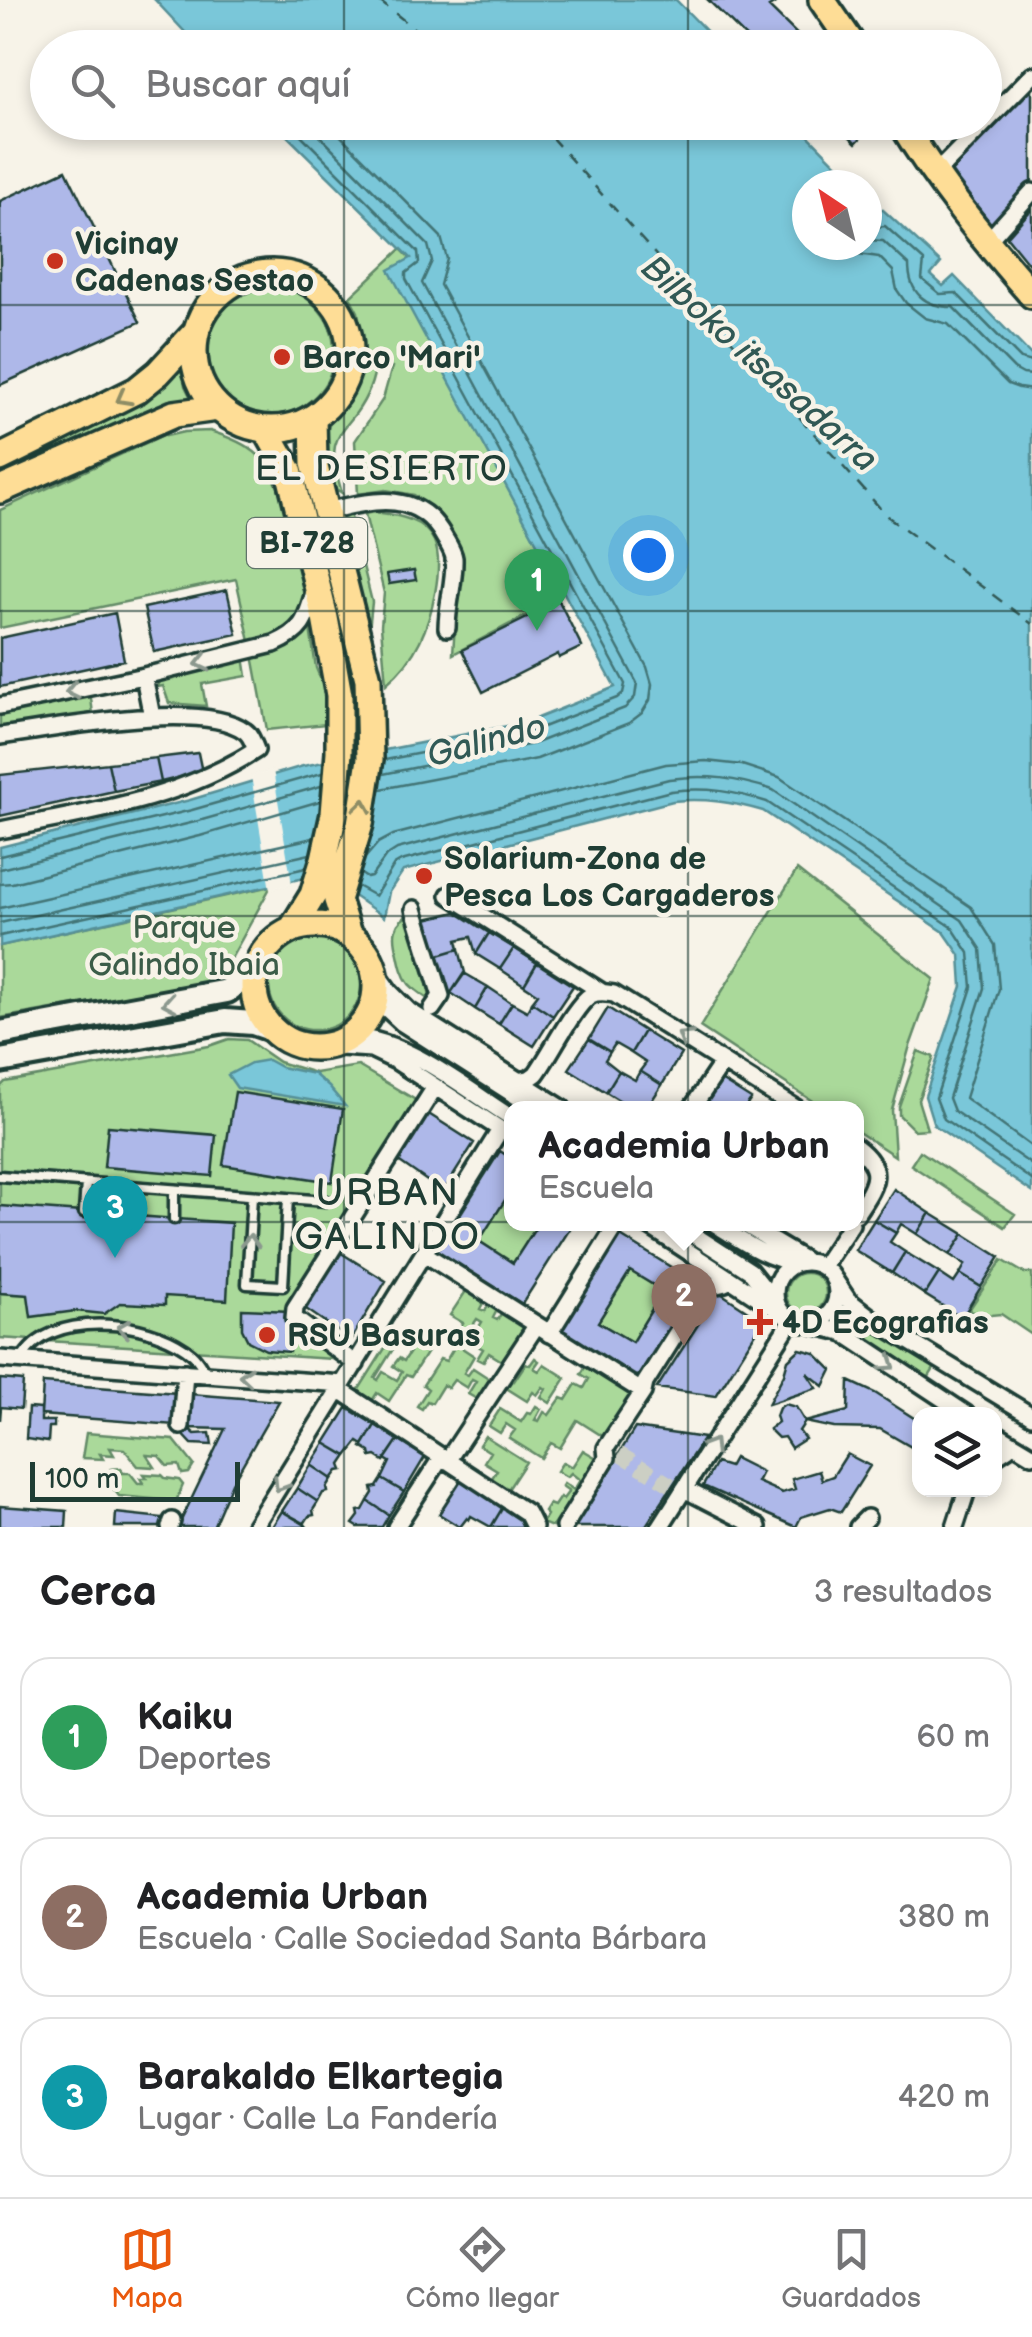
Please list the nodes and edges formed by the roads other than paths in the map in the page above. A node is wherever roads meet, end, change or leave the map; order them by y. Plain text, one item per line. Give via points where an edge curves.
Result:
1 (822, 0) edge
2 (843, 30) edge
3 (1032, 75) edge
4 (1002, 106) edge
5 (912, 140) edge
6 (968, 140) edge
7 (934, 175) junction
8 (1032, 192) edge
9 (987, 242) junction
10 (1032, 295) edge
11 (195, 334) junction
12 (217, 408) junction
13 (313, 418) junction
14 (266, 430) junction
15 (0, 458) edge
16 (0, 490) edge
17 (326, 511) junction
18 (316, 584) junction
19 (447, 628) dead end
20 (144, 676) junction
21 (0, 706) edge
22 (152, 717) junction
23 (0, 736) edge
24 (0, 830) edge
25 (449, 895) dead end
26 (325, 897) junction
27 (414, 909) dead end
28 (292, 929) junction
29 (348, 934) junction
30 (256, 968) junction
31 (375, 970) junction
32 (602, 992) junction
33 (376, 998) junction
34 (432, 1009) dead end
35 (271, 1029) junction
36 (0, 1033) edge
37 (336, 1042) junction
38 (2, 1062) edge
39 (722, 1062) junction
40 (518, 1081) junction
41 (435, 1086) junction
42 (524, 1101) edge
43 (551, 1101) edge
44 (697, 1101) edge
45 (785, 1101) edge
46 (504, 1125) edge
47 (504, 1126) edge
48 (504, 1134) edge
49 (864, 1154) edge
50 (0, 1176) edge
51 (86, 1183) junction
52 (174, 1190) junction
53 (252, 1196) junction
54 (288, 1198) junction
55 (864, 1200) edge
56 (326, 1201) dead end
57 (84, 1212) dead end
58 (174, 1219) dead end
59 (614, 1231) dead end
60 (657, 1231) edge
61 (688, 1231) edge
62 (727, 1231) edge
63 (755, 1231) edge
64 (845, 1231) edge
65 (425, 1254) junction
66 (816, 1267) junction
67 (724, 1283) dead end
68 (789, 1316) junction
69 (542, 1329) junction
70 (0, 1359) edge
71 (27, 1361) junction
72 (356, 1364) junction
73 (185, 1372) junction
74 (206, 1373) junction
75 (33, 1382) dead end
76 (342, 1387) junction
77 (643, 1392) junction
78 (955, 1407) edge
79 (1032, 1416) edge
80 (181, 1426) dead end
81 (1002, 1437) edge
82 (1032, 1455) edge
83 (444, 1459) junction
84 (684, 1489) junction
85 (965, 1497) edge
86 (254, 1527) edge
87 (396, 1527) edge
88 (534, 1527) edge
89 (564, 1527) edge
90 (660, 1527) edge
91 (758, 1527) edge
92 (955, 1527) edge

1 - 2 main road
3 - 4 street
5 - 7 main road
6 - 7 street
7 - 9 main road
8 - 9 street
9 - 10 main road
11 - 12 main road via 201,386
11 - 13 main road via 222,290 244,278 269,272 318,287 342,316 350,354 339,390
11 -> 15 main road via 138,390
12 - 14 main road
12 - 16 main road via 174,414
13 - 14 main road
13 - 17 main road, BI-728 via 314,463
14 - 18 main road, BI-728 via 289,470
17 - 19 street via 390,500 430,518 454,555
26 -> 17 main road, BI-728 via 360,824 370,758 365,667
18 -> 20 street via 307,620 288,638
18 - 26 main road, BI-728 via 338,695
20 -> 21 street
20 - 22 street
22 - 23 street
22 - 24 street via 230,723 248,732 256,750 147,800
25 - 32 street
26 - 28 main road
26 - 29 main road
27 - 34 street via 441,996
28 - 29 main road via 311,924
28 - 30 main road via 276,938
29 - 31 main road
30 - 35 main road via 256,1000
30 -> 36 main road via 227,991
31 - 33 main road
31 - 40 street via 409,1011
39 -> 32 street
32 - 40 street via 580,1005 536,1074
33 - 37 main road via 360,1028
33 - 42 street via 402,1024
35 - 37 main road via 305,1046
35 - 38 main road via 224,1021
37 - 41 street via 371,1049
37 - 46 street via 375,1038 404,1050
39 - 44 street
39 - 45 street
40 - 43 street
41 - 47 street
41 - 72 street via 295,1313
48 - 65 street
49 - 55 street via 876,1180
50 - 51 lane
51 - 52 lane
51 - 57 lane
52 - 53 lane
52 - 58 lane
53 - 54 lane
54 -> 53 lane via 283,1286 266,1286 247,1284
54 - 56 lane
59 - 69 street
60 - 68 street
61 - 68 street via 750,1271
62 - 66 street via 782,1261
63 - 66 street
64 - 66 street
65 - 69 street
65 - 72 street
66 - 68 street via 788,1267 776,1284
66 - 68 street via 838,1289 833,1309 818,1322
66 - 79 street via 874,1320
67 - 77 street via 705,1288
68 -> 78 street via 842,1332
84 -> 68 street
69 - 77 street
69 - 83 street via 534,1329
70 - 71 street
71 - 73 street
74 -> 71 lane via 179,1345 119,1326 61,1330 38,1340
71 - 75 street
72 - 76 street
73 - 74 street
73 - 80 street
76 -> 74 street
76 - 83 street
76 -> 86 street
77 - 89 street
81 - 82 street
83 - 87 street
83 - 88 street via 527,1513
84 - 90 street
84 - 91 street
85 - 92 street

